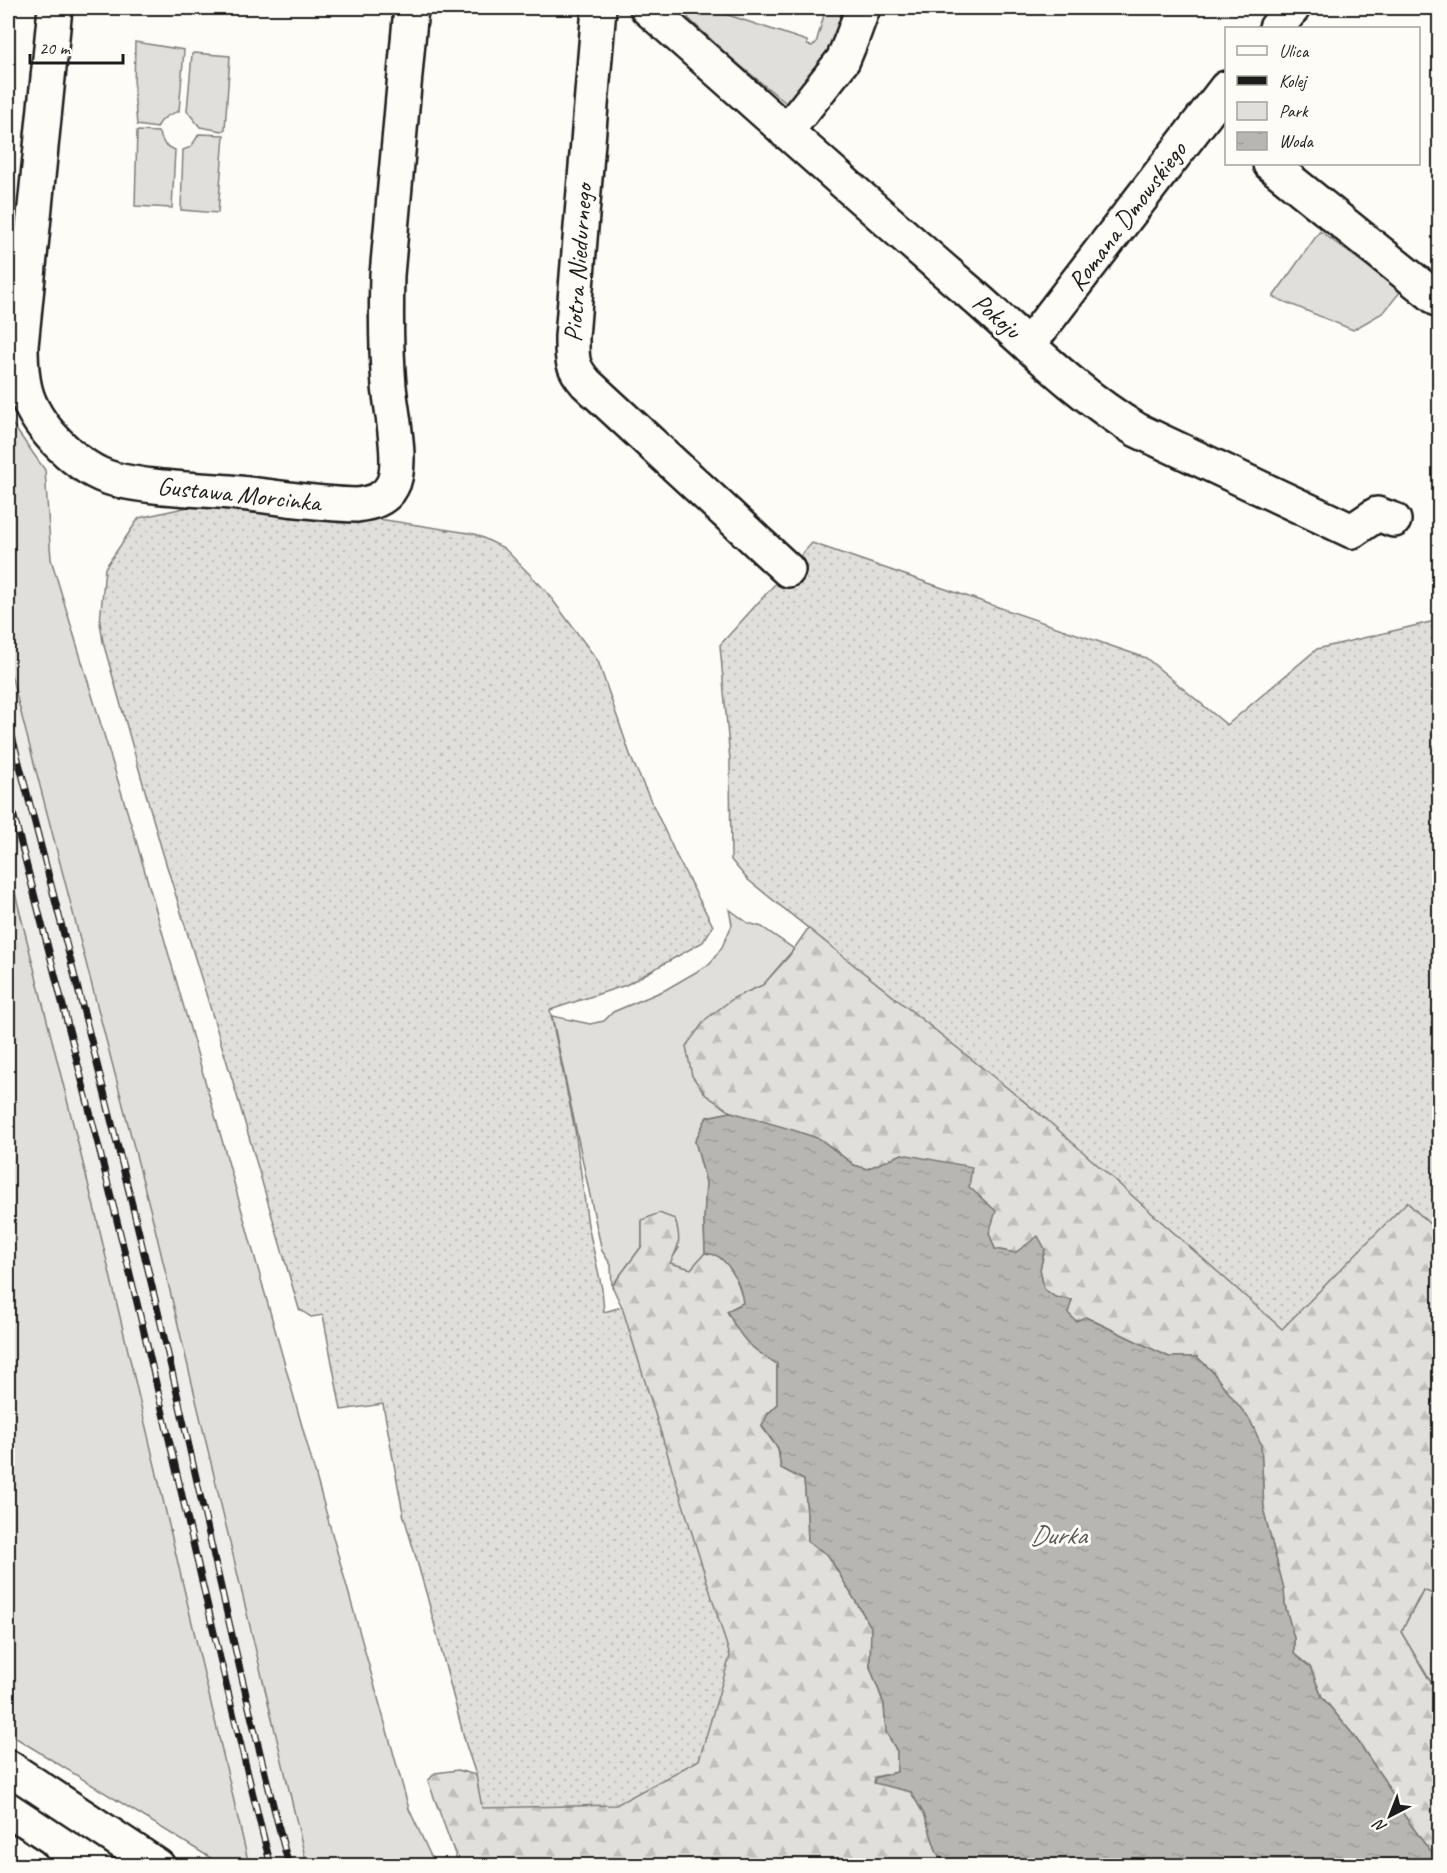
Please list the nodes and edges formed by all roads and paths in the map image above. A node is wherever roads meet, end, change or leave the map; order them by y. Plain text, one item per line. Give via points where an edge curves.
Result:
1 (55, 8) edge
2 (411, 8) edge
3 (599, 8) edge
4 (647, 8) edge
5 (863, 8) edge
6 (1293, 8) edge
7 (1277, 27) edge
8 (1220, 110) edge
9 (786, 132) junction
10 (1271, 165) edge
11 (1440, 301) edge
12 (1029, 344) junction
13 (1394, 520) dead end
14 (788, 570) dead end
15 (8, 1767) edge
16 (8, 1851) edge
17 (31, 1866) edge
18 (159, 1866) edge

1 - 2 street, Gustawa Morcinka via 21,346 27,395 34,411 77,460 111,478 357,505 384,496 393,485 397,469 386,306
3 - 14 street, Piotra Niedurnego via 572,362 586,383
4 - 9 street, Pokoju
5 - 9 street via 843,60
6 - 7 street
8 - 12 street, Romana Dmowskiego
9 - 12 street, Pokoju
10 - 11 street
12 - 13 street, Pokoju via 1082,393 1137,430 1352,531 1377,514
15 - 18 street
16 - 17 street

